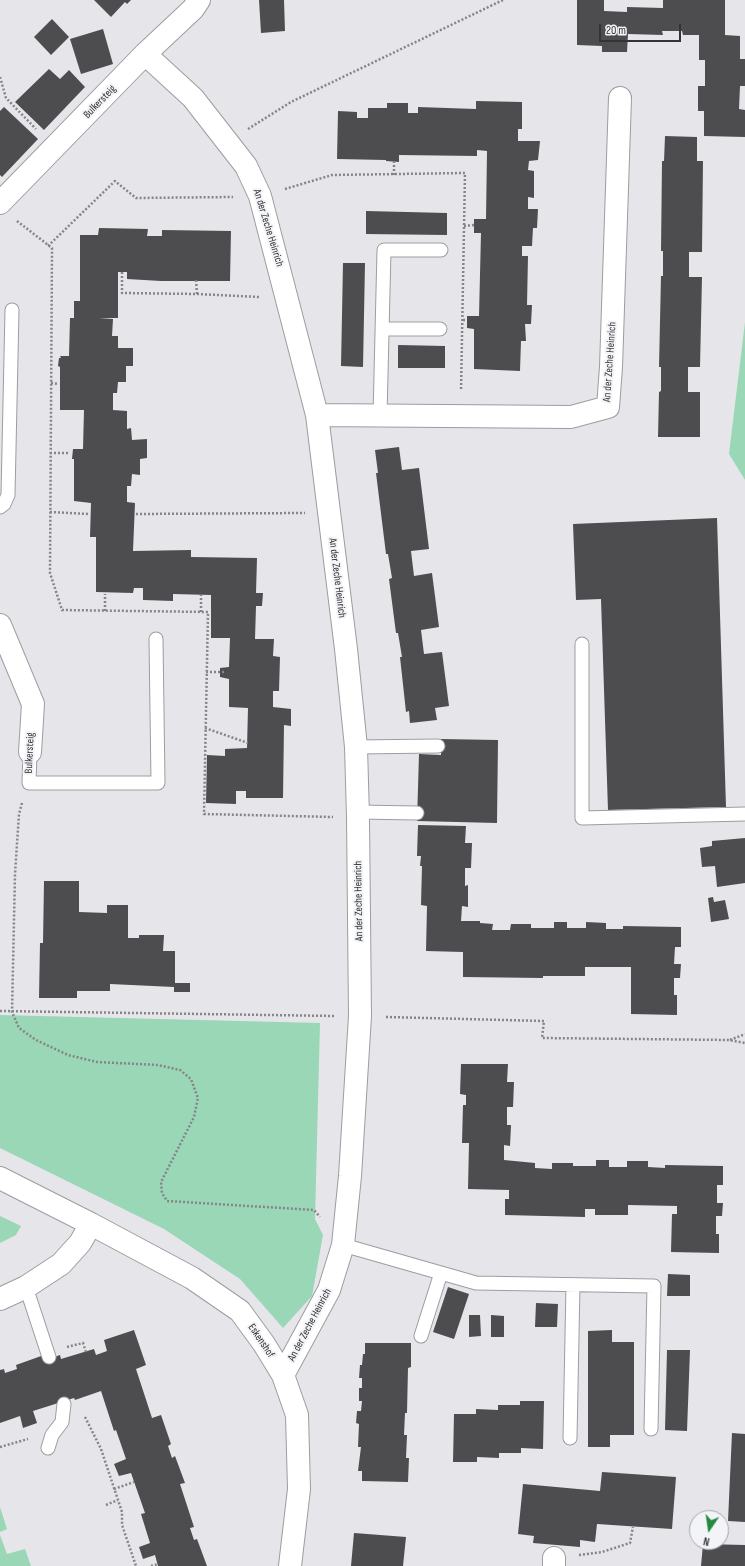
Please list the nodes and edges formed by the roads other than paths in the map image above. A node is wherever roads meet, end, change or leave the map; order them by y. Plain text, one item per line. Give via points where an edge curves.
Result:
1 (199, 0) edge
2 (145, 54) junction
3 (620, 98) dead end
4 (6, 210) edge
5 (441, 250) dead end
6 (12, 310) dead end
7 (383, 329) junction
8 (440, 329) dead end
9 (318, 415) junction
10 (380, 416) junction
11 (0, 507) edge
12 (0, 625) edge
13 (156, 639) dead end
14 (582, 644) dead end
15 (438, 746) dead end
16 (356, 747) junction
17 (30, 752) joint
18 (358, 814) junction
19 (417, 814) dead end
20 (745, 814) edge
21 (0, 1178) edge
22 (91, 1224) junction
23 (343, 1245) junction
24 (441, 1273) junction
25 (573, 1285) junction
26 (26, 1287) junction
27 (0, 1299) edge
28 (421, 1336) dead end
29 (49, 1357) dead end
30 (283, 1375) junction
31 (64, 1410) road end
32 (651, 1428) dead end
33 (570, 1438) dead end
34 (48, 1448) dead end
35 (290, 1566) edge

1 - 2 street, Bulkersteig via 193,9
2 - 4 street, Bulkersteig via 55,148
2 - 9 street, An der Zeche Heinrich via 193,98 246,166 260,196
3 - 10 street, An der Zeche Heinrich via 608,407 571,417
5 - 7 lane via 384,250
6 - 11 lane via 8,495
7 - 8 lane
7 - 10 lane
9 - 10 street, An der Zeche Heinrich
9 - 16 street, An der Zeche Heinrich
12 - 17 street, Bulkersteig via 33,704
13 - 17 lane, Bulkersteig via 158,783 29,783
14 - 20 lane via 582,818
15 - 16 lane
16 - 18 street, An der Zeche Heinrich
18 - 19 lane
18 - 23 street, An der Zeche Heinrich via 360,1016
21 - 22 street, Eskenshof
22 - 26 street via 80,1243 61,1264
22 - 30 street, Eskenshof via 192,1278 240,1311
23 - 24 lane
23 - 30 street, An der Zeche Heinrich via 329,1290
24 - 25 lane via 476,1283
24 - 28 lane
25 - 32 lane via 654,1286
25 - 33 lane
26 - 27 street
26 - 29 lane
30 - 35 street, Eskenshof via 297,1415 299,1489
31 - 34 lane via 62,1422 52,1435

